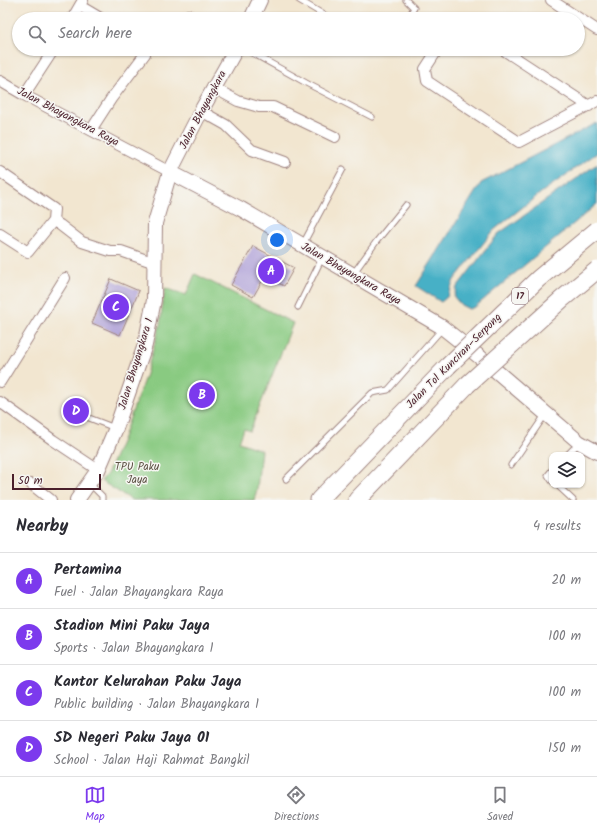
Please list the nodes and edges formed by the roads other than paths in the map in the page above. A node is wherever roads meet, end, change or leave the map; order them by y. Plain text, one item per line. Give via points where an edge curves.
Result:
1 (260, 0) edge
2 (299, 0) edge
3 (406, 0) edge
4 (551, 0) edge
5 (82, 3) edge
6 (76, 12) edge
7 (93, 12) edge
8 (254, 12) edge
9 (319, 12) edge
10 (411, 12) edge
11 (569, 12) edge
12 (585, 22) edge
13 (597, 30) edge
14 (49, 56) edge
15 (143, 56) edge
16 (232, 56) edge
17 (258, 56) edge
18 (433, 56) edge
19 (514, 56) edge
20 (0, 80) edge
21 (214, 88) junction
22 (24, 95) junction
23 (593, 103) edge
24 (201, 111) junction
25 (372, 117) dead end
26 (91, 130) junction
27 (335, 137) dead end
28 (285, 162) dead end
29 (343, 169) dead end
30 (0, 172) edge
31 (170, 172) junction
32 (406, 205) dead end
33 (53, 221) junction
34 (597, 230) edge
35 (0, 234) edge
36 (302, 245) junction
37 (323, 257) junction
38 (155, 262) junction
39 (597, 270) edge
40 (353, 274) junction
41 (65, 278) dead end
42 (298, 307) dead end
43 (442, 327) junction
44 (0, 382) edge
45 (0, 402) edge
46 (71, 411) dead end
47 (546, 414) junction
48 (116, 428) junction
49 (579, 442) junction
50 (570, 452) edge
51 (597, 452) edge
52 (511, 465) dead end
53 (98, 470) junction
54 (286, 479) dead end
55 (32, 484) dead end
56 (89, 484) junction
57 (560, 488) edge
58 (51, 500) edge
59 (77, 500) edge
60 (102, 500) edge
61 (318, 500) edge
62 (357, 500) edge
63 (573, 500) edge

1 - 8 street
2 - 9 lane
3 - 10 lane via 414,8
4 - 11 street
5 - 6 street
5 - 7 street
12 - 13 street
14 - 22 street
15 - 26 street
16 - 21 street, Jalan Bhayangkara
17 - 25 lane
18 - 23 street via 425,69 427,80 519,142
19 - 23 street
20 - 22 street, Jalan Bhayangkara Raya
21 - 24 street, Jalan Bhayangkara
21 - 27 street via 238,101 259,107 273,107
22 - 26 street, Jalan Bhayangkara Raya
24 - 28 street via 226,126 252,150
24 - 31 street, Jalan Bhayangkara
26 - 31 street, Jalan Bhayangkara Raya
29 - 36 lane
30 - 33 street via 54,209
31 - 36 street, Jalan Bhayangkara Raya
31 - 38 street, Jalan Bhayangkara 1 via 155,223
32 - 40 lane
33 - 35 street via 28,252
33 - 38 street via 82,242
34 - 61 highway, Jalan Tol Kunciran–Serpong / 17, bridge via 538,279 448,366
36 - 37 street, Jalan Bhayangkara Raya
37 - 40 street, Jalan Bhayangkara Raya
37 - 42 lane
38 - 48 street, Jalan Bhayangkara 1 via 154,300 146,342
39 - 62 highway, bridge via 562,298 467,386
40 - 43 street, Jalan Bhayangkara Raya
41 - 44 street
43 - 47 street, Jalan Bhayangkara Raya
43 - 54 lane via 388,390 372,393
45 - 53 street
46 - 48 lane
47 - 49 street, Jalan Bhayangkara Raya
47 - 52 lane
48 - 53 street, Jalan Bhayangkara 1
49 - 50 lane
49 - 51 street, Jalan Bhayangkara Raya
53 - 56 street, Jalan Bhayangkara 1
55 - 58 street
56 - 59 street, Jalan Bhayangkara 1
56 - 60 lane via 102,496
57 - 63 lane

